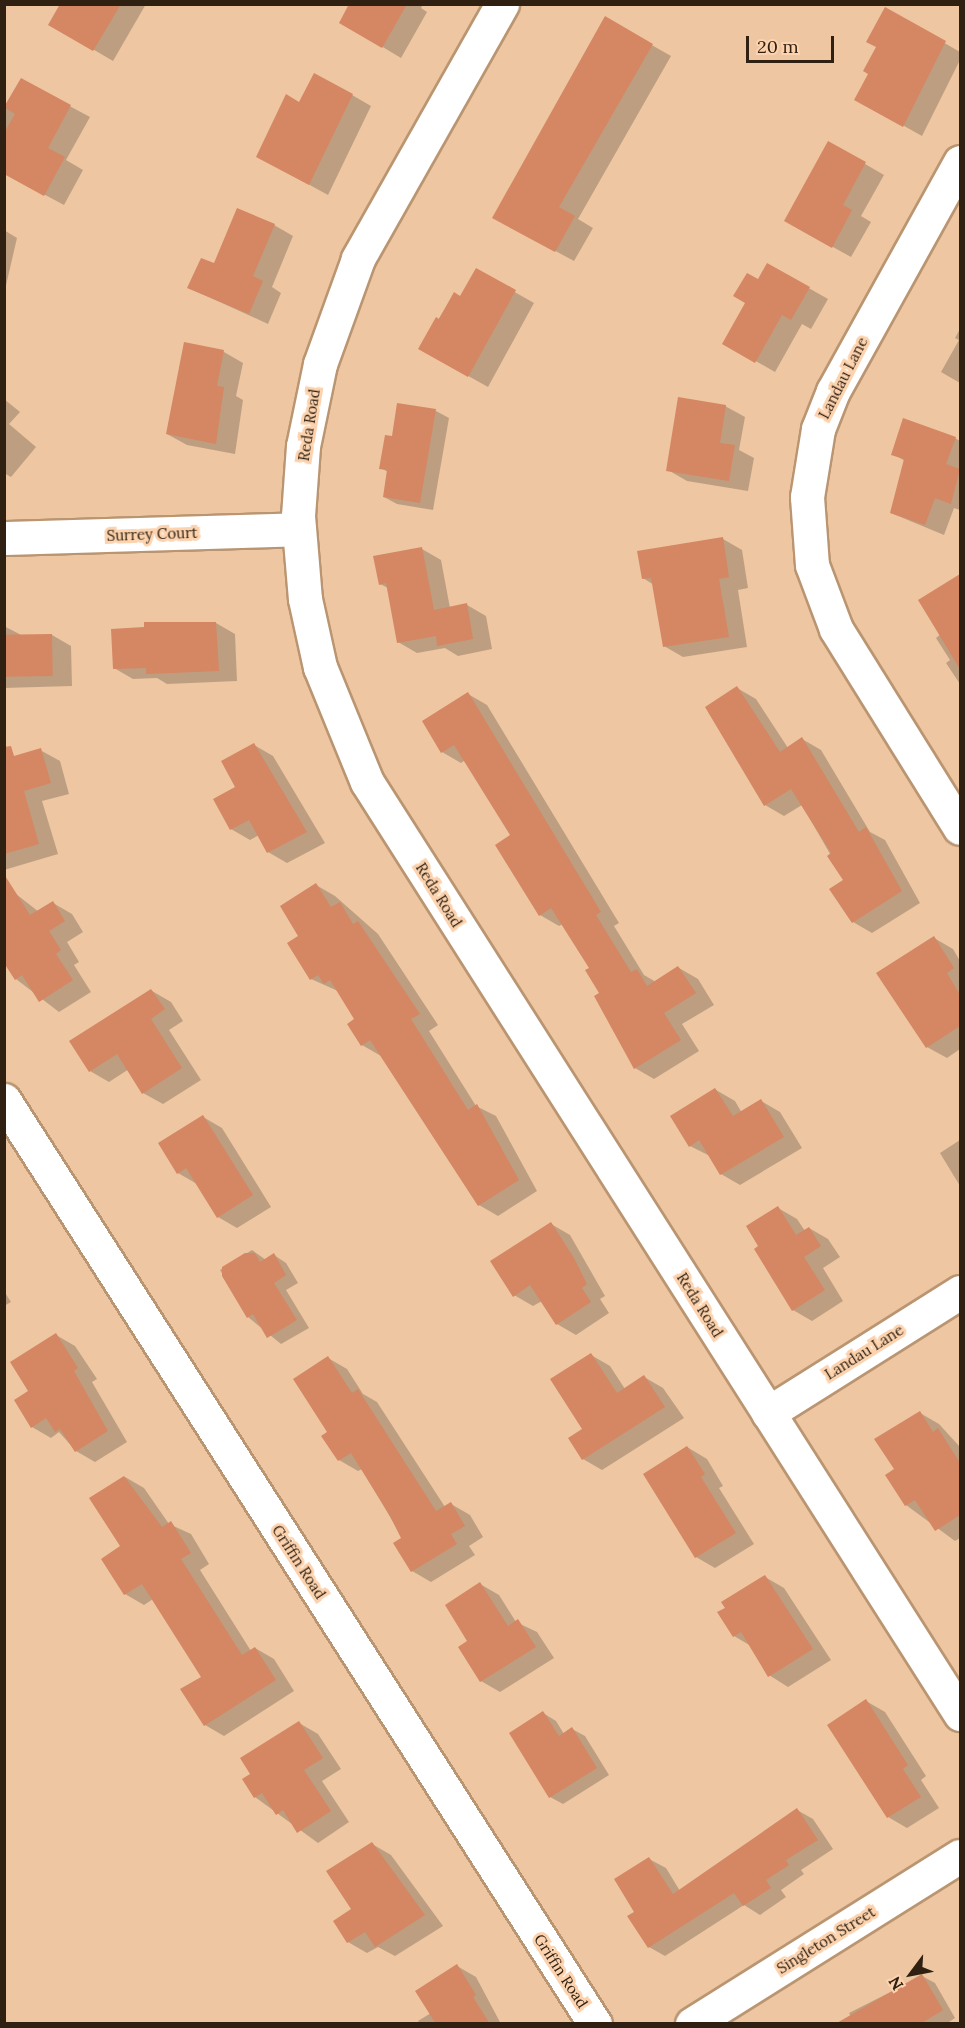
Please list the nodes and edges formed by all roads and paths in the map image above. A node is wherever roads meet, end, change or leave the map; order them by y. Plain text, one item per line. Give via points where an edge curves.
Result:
1 (502, 4) edge
2 (960, 162) edge
3 (299, 530) junction
4 (4, 538) edge
5 (960, 828) edge
6 (4, 1100) edge
7 (960, 1292) edge
8 (768, 1413) junction
9 (960, 1714) edge
10 (960, 1856) edge
11 (595, 2024) edge
12 (692, 2024) edge

1 - 3 street, Reda Road via 358,259 342,297 320,364 305,433
2 - 5 street, Landau Lane via 834,391 818,429 807,497 812,565 836,629
3 - 4 street, Surrey Court
3 - 8 street, Reda Road via 305,599 320,667 367,783
6 - 11 street, Griffin Road
7 - 8 street, Landau Lane
8 - 9 street, Reda Road
10 - 12 street, Singleton Street

